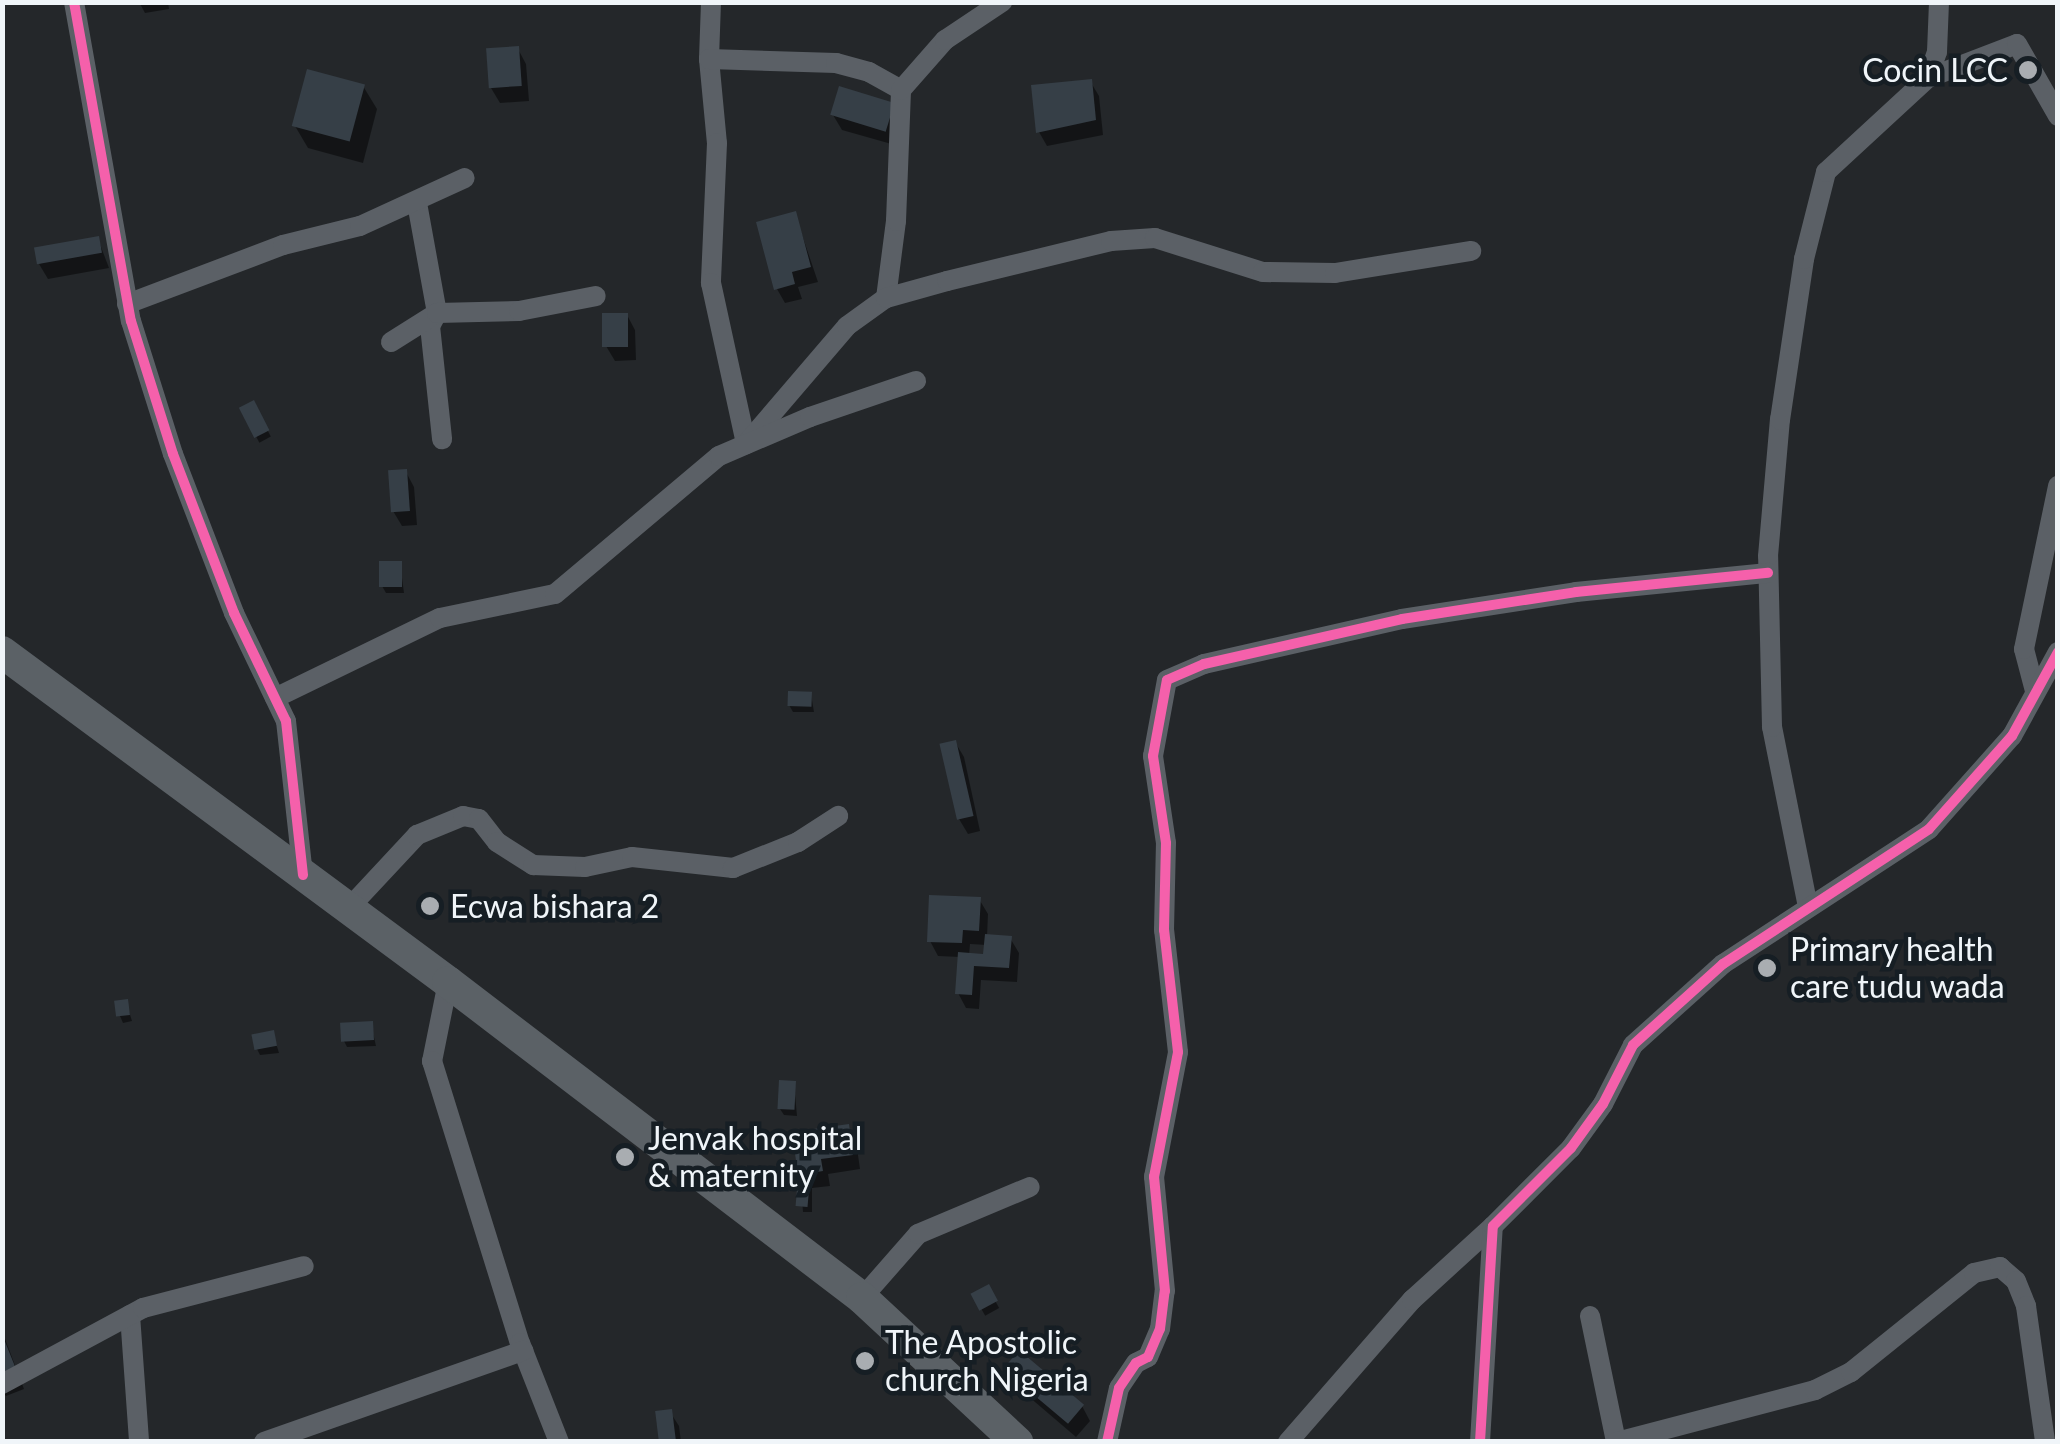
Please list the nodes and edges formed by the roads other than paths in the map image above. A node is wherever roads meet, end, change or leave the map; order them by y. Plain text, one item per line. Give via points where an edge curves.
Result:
1 (74, 2) edge
2 (710, 2) edge
3 (1002, 2) edge
4 (1939, 2) edge
5 (709, 60) junction
6 (1928, 78) junction
7 (902, 90) junction
8 (2058, 116) edge
9 (465, 178) dead end
10 (416, 203) junction
11 (1471, 251) dead end
12 (596, 296) dead end
13 (886, 298) junction
14 (128, 304) junction
15 (437, 313) junction
16 (391, 342) dead end
17 (916, 381) dead end
18 (442, 440) dead end
19 (746, 444) junction
20 (2058, 486) edge
21 (1768, 574) junction
22 (2, 652) edge
23 (2058, 652) edge
24 (2035, 691) junction
25 (275, 698) junction
26 (838, 816) dead end
27 (303, 875) junction
28 (1808, 907) junction
29 (348, 908) junction
30 (448, 982) junction
31 (1030, 1186) dead end
32 (1493, 1226) junction
33 (304, 1266) dead end
34 (862, 1298) junction
35 (130, 1315) junction
36 (1590, 1316) dead end
37 (523, 1350) junction
38 (2, 1384) edge
39 (139, 1442) edge
40 (264, 1442) edge
41 (558, 1442) edge
42 (1018, 1442) edge
43 (1107, 1442) edge
44 (1288, 1442) edge
45 (1480, 1442) edge
46 (1616, 1442) edge
47 (2045, 1442) edge

1 - 14 street
2 - 5 street
3 - 7 street via 945,40
4 - 6 street via 1937,52
5 - 7 street via 836,64
5 - 19 street via 717,143 711,283
6 - 8 street via 2017,44
6 - 21 street via 1826,172 1804,259 1780,420
7 - 13 street
9 - 10 street
10 - 14 street
10 - 15 street
11 - 13 street via 1335,274 1263,272 1156,238 1112,240
12 - 15 street via 519,312
13 - 19 street via 847,326
14 - 25 street via 172,454
15 - 16 street
15 - 18 street via 430,326
17 - 19 street
19 - 25 street via 718,456 556,594 440,618
20 - 24 street via 2024,649
21 - 28 street via 1772,727
21 - 43 street via 1576,592 1402,619 1204,664 1167,680 1153,756 1166,843 1164,930 1178,1052 1154,1177 1165,1291 1160,1328 1148,1357 1119,1388
22 - 27 main road
23 - 24 street
24 - 28 street via 2012,736 1929,828
25 - 27 street via 286,721
26 - 29 street via 798,842 733,868 632,858 585,867 533,865 497,842 479,819 463,816 418,835
27 - 29 main road
28 - 32 street via 1723,964 1634,1045 1571,1148
29 - 30 main road
30 - 34 main road
30 - 37 street via 432,1062
31 - 34 street via 918,1234
32 - 44 street via 1412,1300
32 - 45 street
33 - 35 street
34 - 42 main road
35 - 38 street
35 - 39 street
36 - 46 street
37 - 40 street
37 - 41 street
46 - 47 street via 1815,1390 1850,1372 1974,1273 2000,1267 2016,1281 2026,1306

